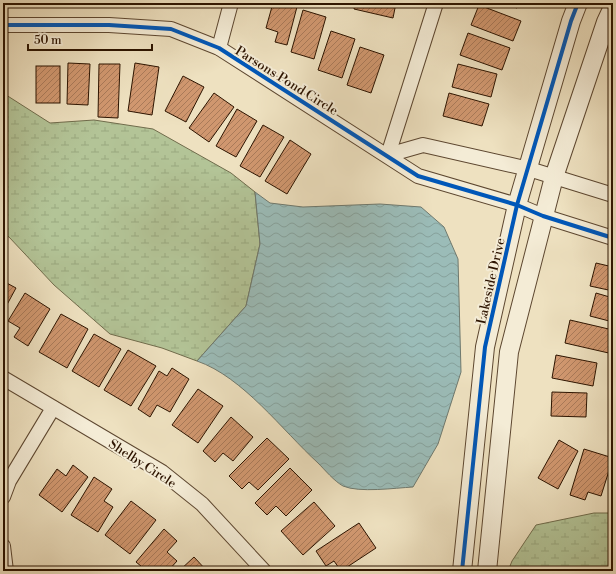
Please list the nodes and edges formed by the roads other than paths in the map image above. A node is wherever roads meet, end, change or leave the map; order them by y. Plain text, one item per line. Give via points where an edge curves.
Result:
1 (231, 3) edge
2 (436, 3) edge
3 (578, 3) edge
4 (613, 7) edge
5 (3, 25) edge
6 (219, 48) junction
7 (388, 155) junction
8 (529, 169) junction
9 (554, 177) junction
10 (613, 195) edge
11 (517, 205) junction
12 (543, 216) junction
13 (613, 238) edge
14 (3, 378) edge
15 (53, 408) junction
16 (3, 497) edge
17 (3, 546) edge
18 (6, 571) edge
19 (264, 571) edge
20 (462, 571) edge
21 (487, 571) edge

1 - 6 street
2 - 7 street
3 - 8 street, Lakeside Drive
4 - 9 street
5 - 6 street, Parsons Pond Circle via 110,24 171,29
6 - 7 street, Parsons Pond Circle
7 - 8 street via 423,145
7 - 11 street, Parsons Pond Circle via 418,176
8 - 9 street
8 - 11 street, Lakeside Drive
9 - 10 street
9 - 12 street
11 - 12 street, Parsons Pond Circle
11 - 20 street, Lakeside Drive via 485,347
12 - 13 street, Parsons Pond Circle
12 - 21 street via 509,352
14 - 15 street, Shelby Circle
15 - 16 street via 9,481
15 - 19 street, Shelby Circle via 162,472 202,504
17 - 18 street

